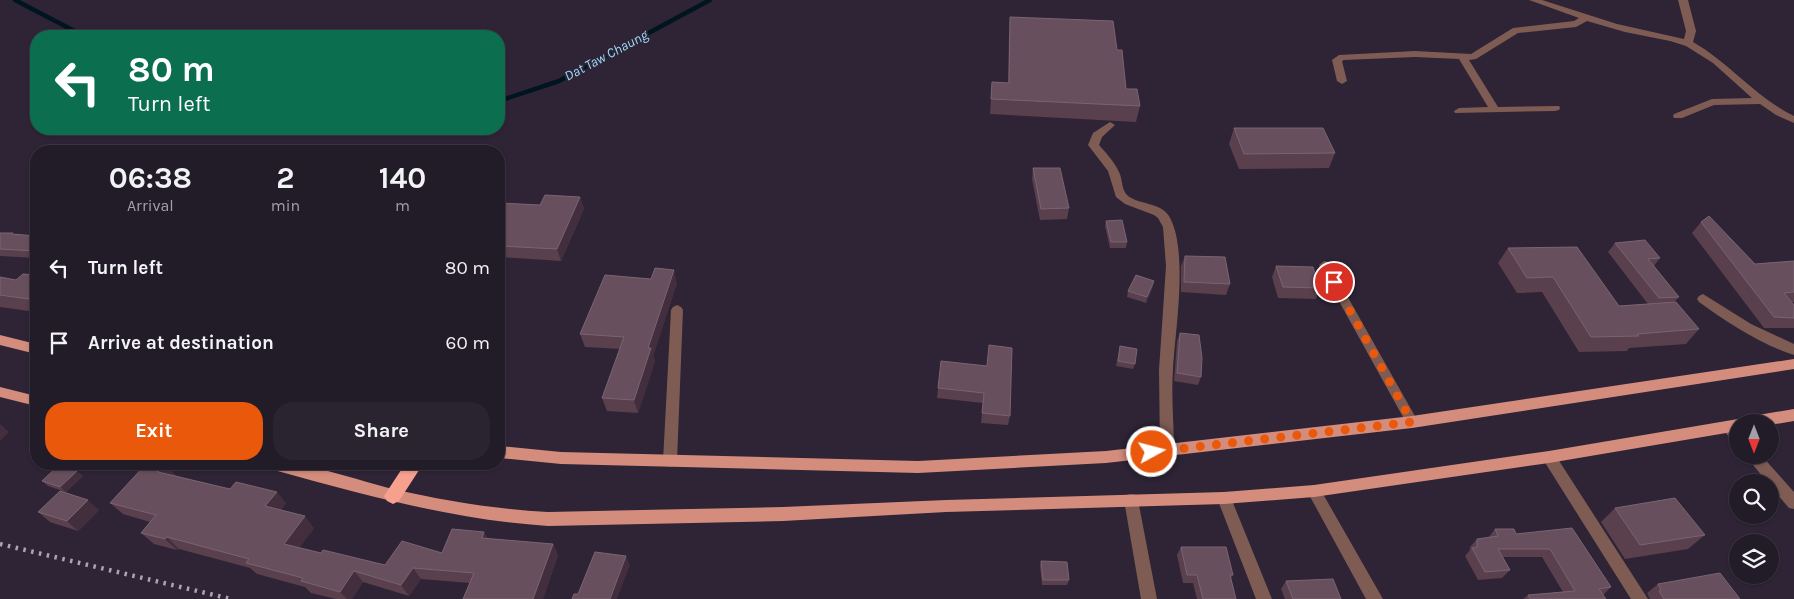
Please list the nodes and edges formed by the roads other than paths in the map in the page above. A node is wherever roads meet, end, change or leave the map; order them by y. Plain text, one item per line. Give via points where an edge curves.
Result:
1 (1534, 0) edge
2 (1683, 0) edge
3 (1586, 18) junction
4 (1688, 44) junction
5 (1463, 58) junction
6 (1342, 81) dead end
7 (1760, 101) junction
8 (1555, 108) dead end
9 (1495, 110) junction
10 (1459, 111) dead end
11 (1678, 116) dead end
12 (1794, 120) edge
13 (1110, 125) dead end
14 (1324, 265) dead end
15 (1703, 298) dead end
16 (677, 310) dead end
17 (0, 340) edge
18 (30, 348) edge
19 (1794, 350) edge
20 (1794, 364) edge
21 (0, 392) edge
22 (30, 400) edge
23 (1794, 415) edge
24 (1779, 418) edge
25 (1412, 422) junction
26 (1729, 427) edge
27 (1167, 450) junction
28 (505, 453) edge
29 (1549, 458) junction
30 (670, 461) junction
31 (1760, 464) edge
32 (296, 470) edge
33 (410, 470) edge
34 (1314, 491) junction
35 (393, 496) junction
36 (1224, 498) junction
37 (1131, 500) junction
38 (1794, 503) edge
39 (1149, 599) edge
40 (1264, 599) edge
41 (1375, 599) edge
42 (1640, 599) edge

1 - 3 street
2 - 4 street via 1691,31
3 - 4 street
3 - 5 street via 1576,24 1516,30 1481,54
4 - 7 street via 1706,55
5 - 6 street via 1416,54 1342,57 1337,60
5 - 9 street
7 - 11 street via 1712,102
7 - 12 street
8 - 9 street
9 - 10 street
13 - 27 street via 1097,134 1093,145 1115,175 1119,193 1130,203 1163,216 1168,226 1172,249 1172,297 1166,372
14 - 25 lane
15 - 19 street via 1731,320
16 - 30 street
17 - 18 main road
20 - 25 main road
21 - 22 main road
23 - 24 main road
25 - 27 main road
26 - 29 main road
27 - 30 main road via 1106,457 940,466
28 - 30 main road via 561,458
29 - 34 main road
29 - 42 street
31 - 38 street
32 - 35 main road
33 - 35 highway
34 - 36 main road
34 - 41 street
35 - 37 main road via 473,513 548,519 783,514
36 - 37 main road
36 - 40 street
37 - 39 street

